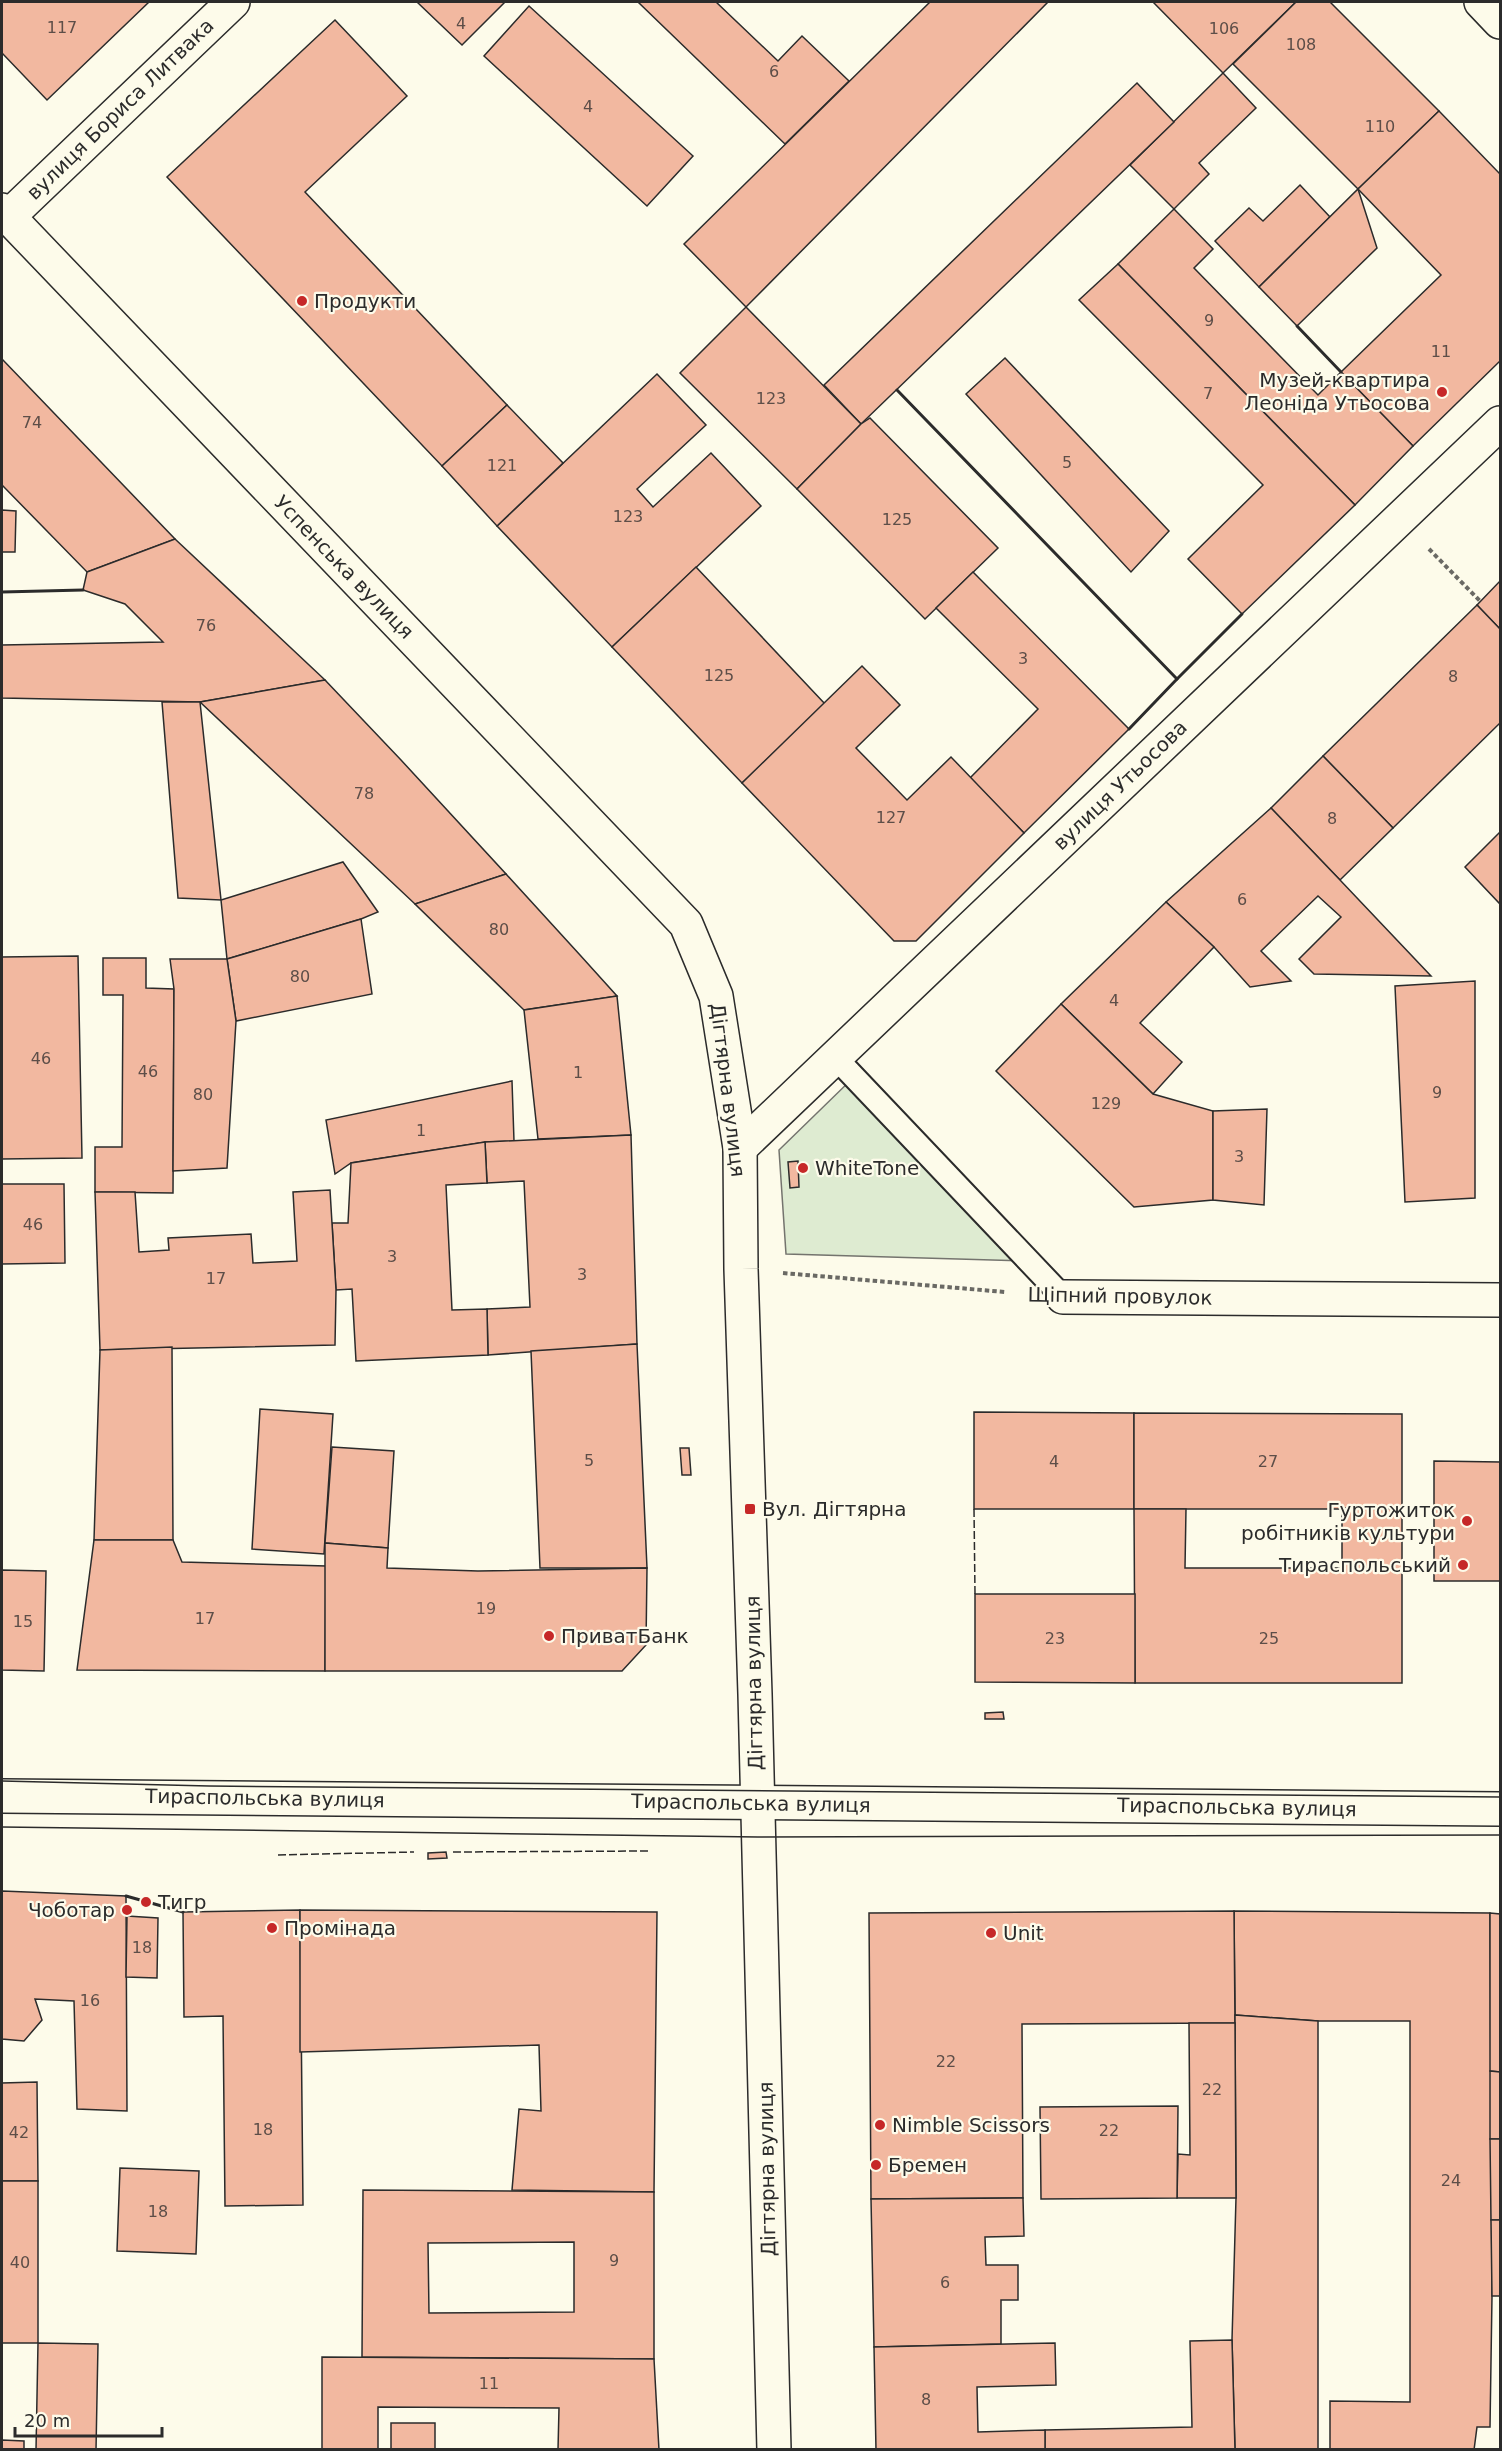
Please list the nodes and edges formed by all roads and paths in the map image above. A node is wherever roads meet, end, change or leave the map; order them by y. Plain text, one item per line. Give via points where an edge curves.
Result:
1 (233, 2) edge
2 (1481, 2) edge
3 (1500, 22) edge
4 (5, 213) edge
5 (1500, 423) edge
6 (1399, 519) junction
7 (1480, 601) dead end
8 (686, 924) joint
9 (835, 1057) junction
10 (740, 1148) junction
11 (741, 1269) junction
12 (1063, 1298) junction
13 (1500, 1300) edge
14 (2, 1796) edge
15 (758, 1803) junction
16 (1500, 1809) edge
17 (774, 2450) edge

1 - 4 street, вулиця Бориса Литвака
2 - 3 street
4 - 8 street, Успенська вулиця
5 - 6 street, вулиця Утьосова
6 - 7 path
6 - 9 street, вулиця Утьосова
8 - 10 street, Дігтярна вулиця via 716,996
9 - 10 street, вулиця Утьосова
9 - 12 lane
10 - 11 street, Дігтярна вулиця
11 - 12 path, Щіпний провулок
11 - 15 street, Дігтярна вулиця
12 - 13 street, Щіпний провулок
14 - 15 street, Тираспольська вулиця
15 - 16 street, Тираспольська вулиця
15 - 17 street, Дігтярна вулиця

